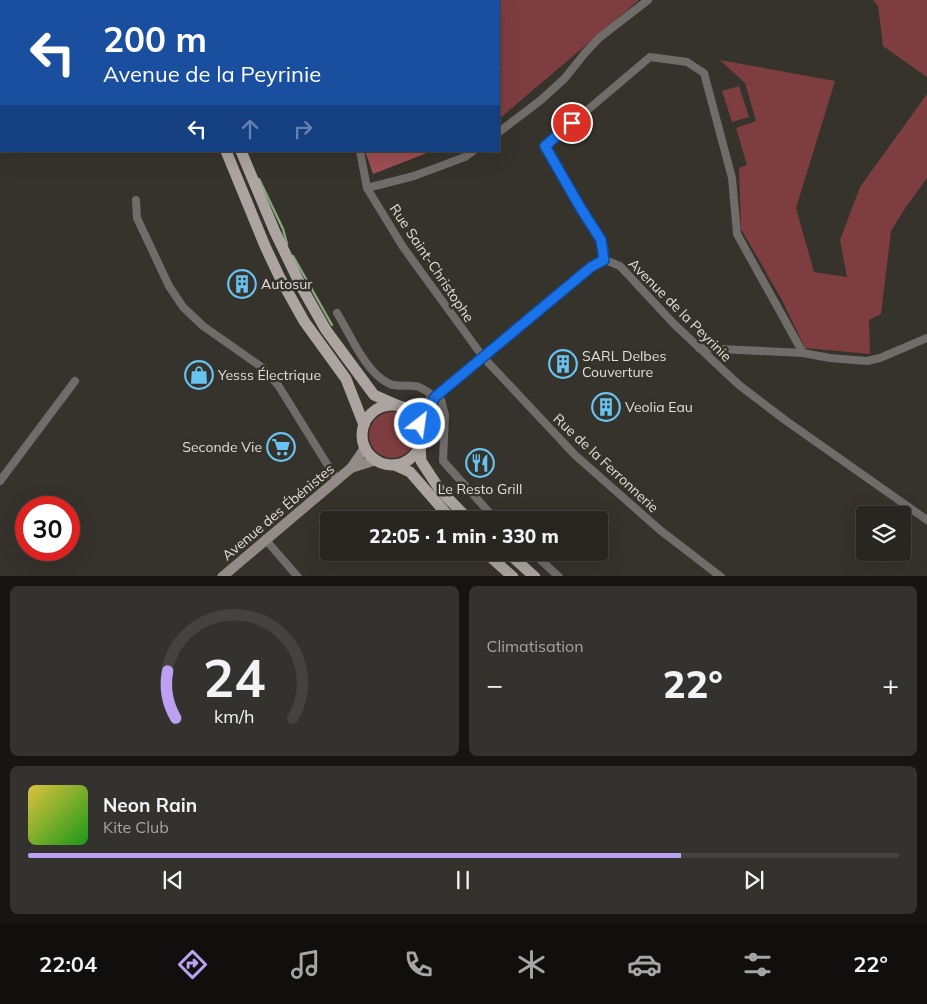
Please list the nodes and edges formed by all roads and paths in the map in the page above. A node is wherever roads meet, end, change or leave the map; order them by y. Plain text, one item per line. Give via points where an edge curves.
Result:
1 (648, 0) edge
2 (500, 131) edge
3 (226, 152) edge
4 (242, 152) edge
5 (360, 152) edge
6 (472, 152) edge
7 (367, 188) junction
8 (136, 200) dead end
9 (604, 260) junction
10 (337, 313) dead end
11 (927, 338) edge
12 (698, 348) junction
13 (803, 353) junction
14 (483, 358) junction
15 (75, 381) dead end
16 (435, 397) junction
17 (399, 406) junction
18 (410, 412) junction
19 (420, 424) junction
20 (364, 425) junction
21 (420, 446) junction
22 (365, 448) junction
23 (376, 460) junction
24 (395, 465) junction
25 (351, 468) junction
26 (337, 480) junction
27 (0, 481) edge
28 (444, 511) edge
29 (460, 511) edge
30 (488, 511) edge
31 (927, 520) edge
32 (265, 539) junction
33 (496, 561) edge
34 (518, 561) edge
35 (542, 561) edge
36 (222, 576) edge
37 (298, 576) edge
38 (513, 576) edge
39 (535, 576) edge
40 (559, 576) edge
41 (721, 576) edge

1 - 2 street via 600,38 541,100
3 - 20 main road via 280,278 304,322 346,379
4 - 17 main road via 275,232 326,330 374,395
5 - 7 street, Rue Saint-Christophe
6 - 7 street via 414,176
7 - 14 street, Rue Saint-Christophe via 402,247
8 - 26 street via 136,218 169,286 183,307 203,326 263,368 278,385
9 - 12 street, Avenue de la Peyrinie via 620,266
9 - 13 street via 601,240 545,146 650,58 687,62 704,74 732,178 737,234
9 - 14 street via 591,267
10 - 16 street via 375,374 391,384 411,385
11 - 13 street via 867,361
12 - 13 street
12 - 31 street, Avenue de la Peyrinie via 746,391
14 - 16 street
14 - 41 street, Rue de la Ferronnerie via 575,455 660,530
15 - 27 street
16 - 18 street
16 - 19 street
16 - 30 street via 441,400 445,415 443,461
17 - 18 main road
17 - 20 main road via 378,409
18 - 19 main road
19 - 21 main road
20 - 22 main road
21 - 24 main road via 410,459
21 - 29 main road via 422,461 440,490
22 - 23 main road
22 - 25 street, Avenue des Ébénistes
23 - 24 main road
23 - 25 street, Avenue des Ébénistes
24 - 28 main road via 410,472
25 - 26 street, Avenue des Ébénistes
26 - 32 street, Avenue des Ébénistes
32 - 36 street, Avenue des Ébénistes
32 - 37 street
33 - 38 main road
34 - 39 main road
35 - 40 street

